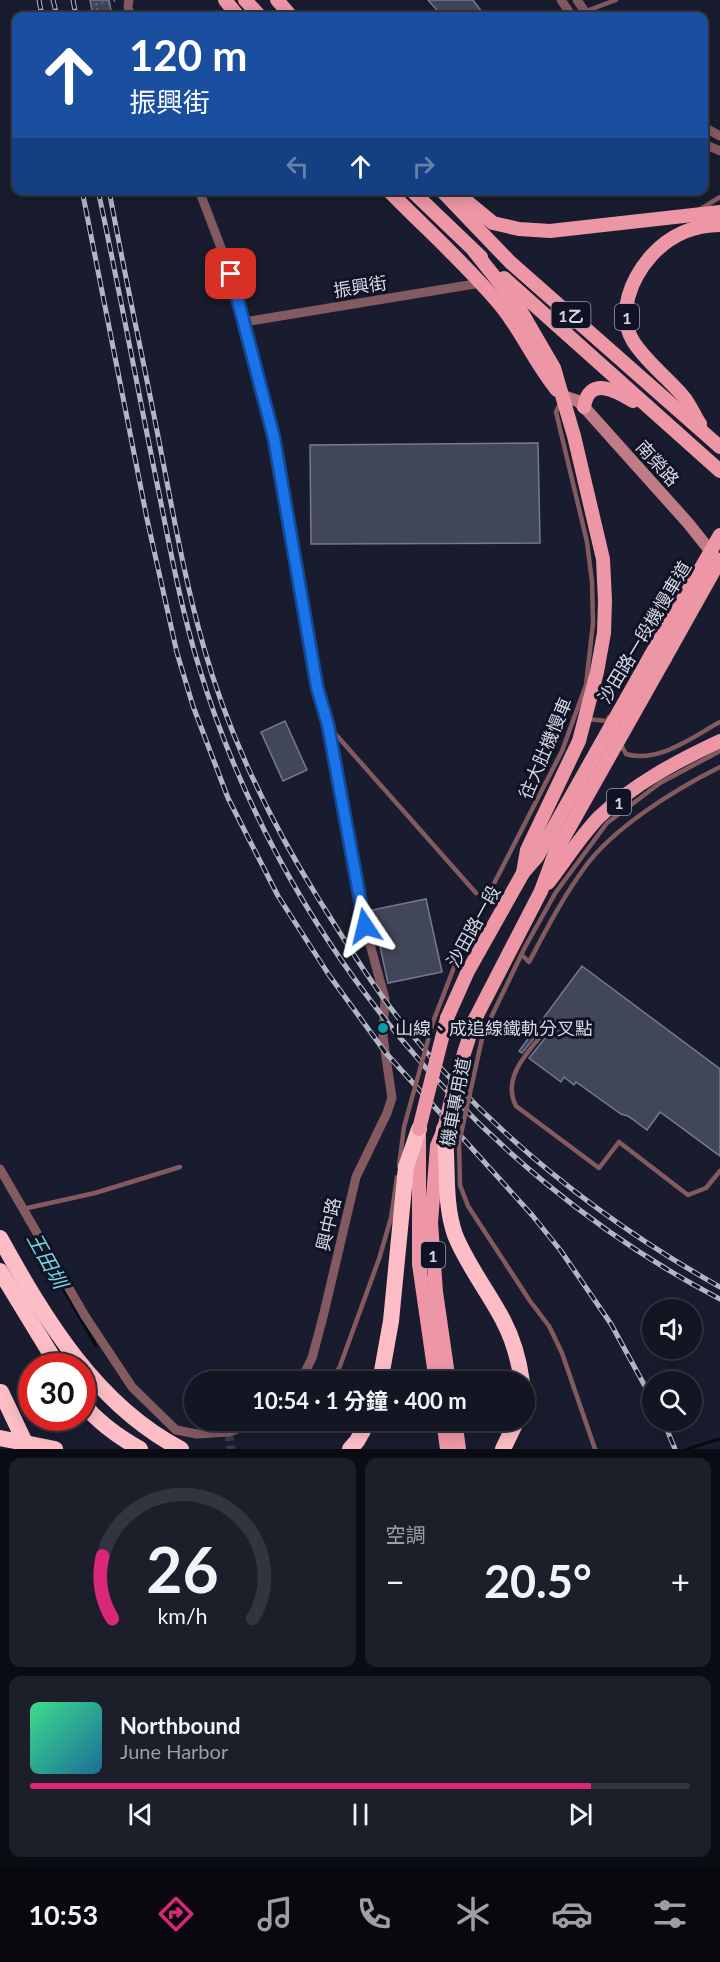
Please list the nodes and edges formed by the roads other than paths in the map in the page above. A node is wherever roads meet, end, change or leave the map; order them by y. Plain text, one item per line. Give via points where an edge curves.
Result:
1 (225, 0) edge
2 (246, 0) edge
3 (277, 0) edge
4 (616, 0) edge
5 (235, 12) edge
6 (256, 12) edge
7 (288, 12) edge
8 (590, 12) edge
9 (201, 195) edge
10 (393, 195) edge
11 (416, 195) edge
12 (446, 195) edge
13 (459, 195) edge
14 (720, 197) edge
15 (720, 212) edge
16 (693, 213) junction
17 (720, 227) edge
18 (474, 251) junction
19 (481, 283) junction
20 (244, 322) junction
21 (563, 396) junction
22 (584, 407) junction
23 (655, 413) junction
24 (707, 436) junction
25 (720, 447) edge
26 (720, 471) edge
27 (720, 527) edge
28 (720, 535) edge
29 (720, 562) edge
30 (654, 655) junction
31 (579, 719) junction
32 (720, 722) edge
33 (328, 725) junction
34 (619, 737) junction
35 (720, 741) edge
36 (720, 751) edge
37 (720, 767) edge
38 (523, 873) junction
39 (541, 891) junction
40 (476, 893) dead end
41 (524, 957) dead end
42 (546, 1030) dead end
43 (412, 1128) junction
44 (444, 1129) junction
45 (180, 1167) dead end
46 (0, 1169) edge
47 (720, 1170) edge
48 (23, 1209) junction
49 (0, 1238) edge
50 (0, 1270) edge
51 (50, 1353) edge
52 (306, 1371) edge
53 (337, 1371) edge
54 (382, 1371) edge
55 (434, 1371) edge
56 (447, 1371) edge
57 (520, 1371) edge
58 (1, 1391) edge
59 (96, 1417) edge
60 (232, 1431) edge
61 (363, 1431) edge
62 (445, 1431) edge
63 (457, 1431) edge
64 (512, 1431) edge
65 (0, 1438) edge
66 (28, 1449) edge
67 (55, 1449) edge
68 (140, 1449) edge
69 (181, 1449) edge
70 (350, 1449) edge
71 (447, 1449) edge
72 (459, 1449) edge
73 (503, 1449) edge
74 (595, 1449) edge

1 - 5 main road
2 - 6 main road
3 - 7 main road
4 - 8 lane
9 - 20 street via 231,274
10 - 19 main road
11 - 18 main road, 1乙
12 - 24 main road, 1乙 via 510,262
13 - 16 main road via 493,223 519,229 550,231
14 - 16 lane
15 - 16 main road
17 - 24 main road, 1 via 703,225 668,241 638,271 627,304 632,340 684,397
18 - 21 main road via 518,306 554,368
18 - 23 main road, 1乙
19 - 20 street, 振興街
19 - 21 main road
20 - 33 street via 274,438 317,687
21 - 22 street, 南榮路
21 - 31 main road via 603,559 603,633 597,672
22 - 23 main road via 591,391 611,389
22 - 29 street, 南榮路
23 - 26 main road, 1乙
24 - 25 main road, 1
27 - 30 lane, 沙田路一段機慢車道, bridge
28 - 30 main road, 沙田路一段 / 1, bridge
29 - 30 main road, 沙田路一段 / 1, bridge
30 - 31 lane, 沙田路一段機慢車道 via 607,721
30 - 34 main road, 沙田路一段 / 1
30 - 38 main road, 沙田路一段 / 1 via 537,857
31 - 38 main road via 579,741 526,850
31 - 43 lane, 往大肚機慢車, bridge via 463,944 433,1022
32 - 34 lane via 650,755 626,754
33 - 40 lane
33 - 52 street, 興中路 via 365,926 385,999 383,1037 392,1098 356,1177 323,1317
34 - 39 main road, 沙田路一段 / 1 via 555,853
35 - 39 main road, 沙田路一段 / 1 via 671,765 600,817
36 - 74 lane, 機車專用道, bridge via 660,783 607,823 556,892 483,1034 459,1143 460,1185 468,1206 549,1326
37 - 41 lane via 690,782 607,844 586,866 529,962
38 - 43 main road, 沙田路一段 / 1, bridge via 468,971 447,1018
39 - 44 main road, 沙田路一段 / 1, bridge via 475,1019
42 - 47 lane via 520,1064 511,1084 516,1106 599,1168 619,1143 688,1195 706,1188
43 - 53 lane via 380,1259
43 - 54 highway
43 - 55 main road, 沙田路一段 / 1 via 419,1264
44 - 56 main road, 沙田路一段 / 1 via 436,1146 431,1224
44 - 57 highway via 447,1193 455,1235 506,1327
45 - 48 lane via 95,1193
46 - 48 street
48 - 60 street via 85,1316 132,1387 176,1430 197,1434
49 - 69 highway via 64,1342 94,1381 133,1418
50 - 51 highway
58 - 66 highway, bridge
59 - 68 highway
61 - 70 highway
62 - 71 main road
63 - 72 main road
64 - 73 highway
65 - 67 highway

